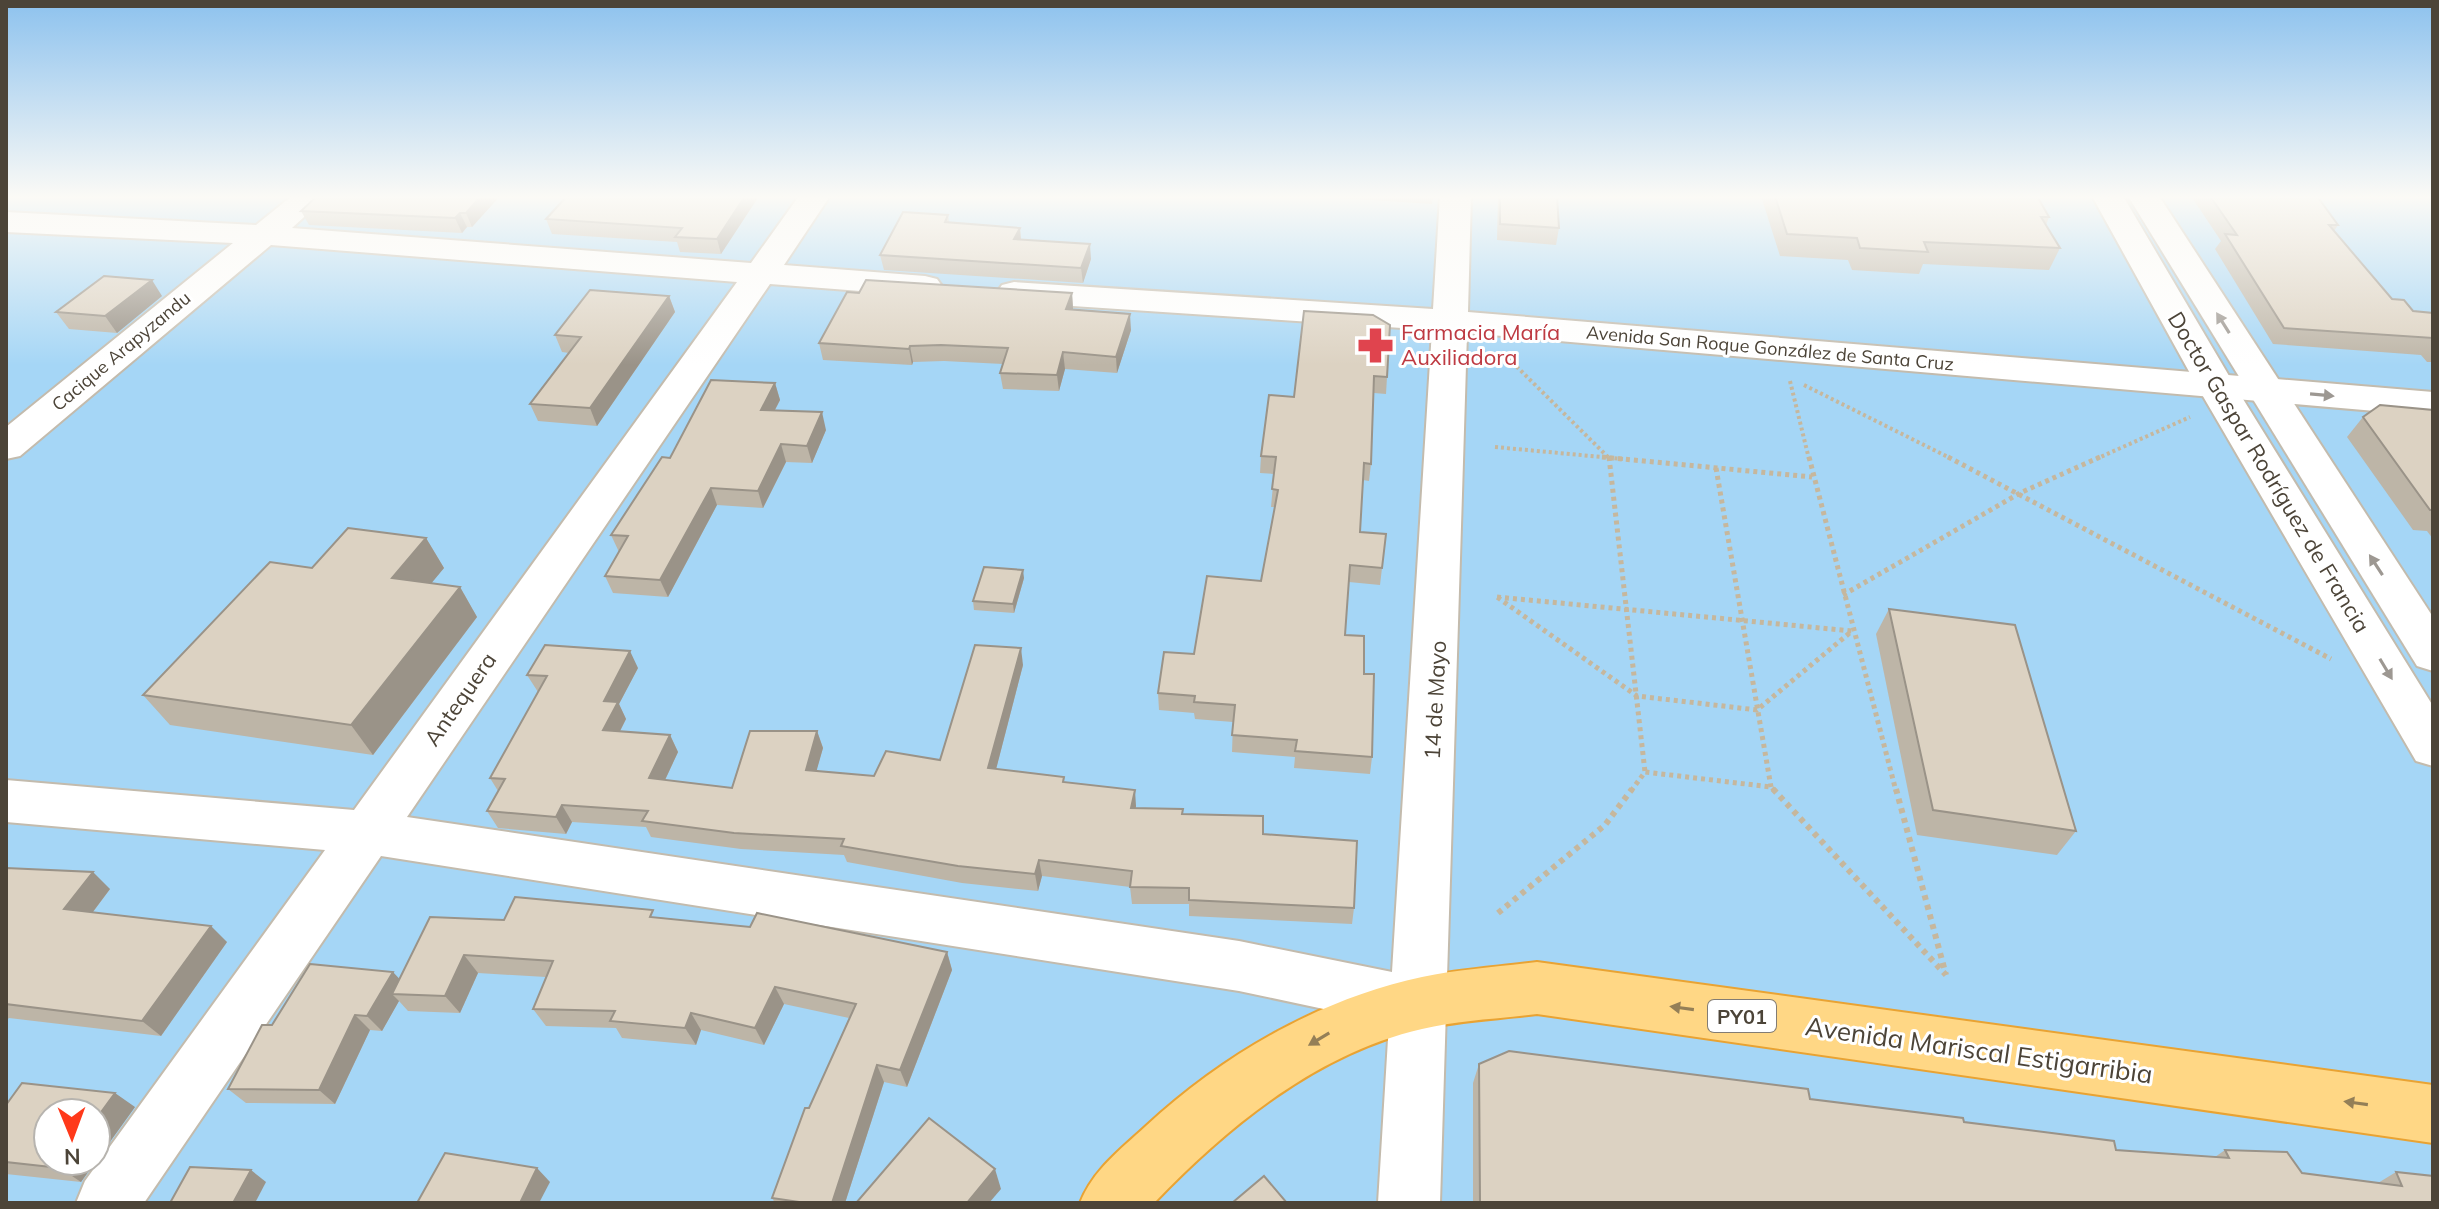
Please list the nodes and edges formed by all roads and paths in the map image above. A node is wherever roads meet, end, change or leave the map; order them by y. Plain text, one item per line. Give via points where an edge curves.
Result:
1 (240, 252) edge
2 (479, 252) edge
3 (776, 252) edge
4 (1454, 252) edge
5 (2134, 252) edge
6 (2179, 252) edge
7 (761, 275) junction
8 (1452, 321) junction
9 (1501, 351) dead end
10 (2264, 390) junction
11 (2206, 400) junction
12 (2433, 404) edge
13 (6, 447) edge
14 (1495, 447) dead end
15 (1610, 458) junction
16 (1716, 468) junction
17 (1812, 477) junction
18 (2020, 493) junction
19 (1843, 595) junction
20 (1627, 609) junction
21 (1742, 621) junction
22 (1852, 631) junction
23 (2433, 654) edge
24 (2341, 664) dead end
25 (1637, 696) junction
26 (1757, 710) junction
27 (2433, 747) edge
28 (1645, 772) junction
29 (1771, 787) junction
30 (6, 801) edge
31 (365, 832) junction
32 (1498, 913) dead end
33 (1420, 1004) junction
34 (2433, 1114) edge
35 (107, 1203) edge
36 (1111, 1203) edge
37 (1409, 1203) edge

1 - 13 street, Cacique Arapyzandu
2 - 7 street, Avenida San Roque González de Santa Cruz
3 - 7 street, Antequera
4 - 8 street, 14 de Mayo
5 - 11 street, Doctor Gaspar Rodríguez de Francia
10 -> 6 street, Doctor Gaspar Rodríguez de Francia
7 - 8 street, Avenida San Roque González de Santa Cruz
7 - 31 street, Antequera
8 - 11 street, Avenida San Roque González de Santa Cruz
8 - 33 street, 14 de Mayo
9 - 15 path
10 - 11 street, Avenida San Roque González de Santa Cruz
10 -> 12 street, Avenida San Roque González de Santa Cruz
23 -> 10 street, Doctor Gaspar Rodríguez de Francia
11 - 18 path
11 -> 27 street, Doctor Gaspar Rodríguez de Francia
14 - 15 path
15 - 16 path
15 - 20 path
16 - 17 path
16 - 21 path
17 - 18 path via 1789,377
17 - 19 path
18 - 19 path
18 - 24 path
19 - 22 path
20 - 21 path
20 - 25 path
20 - 25 path via 1497,597
21 - 22 path
21 - 26 path
22 - 26 path
22 - 29 path via 1946,975
25 - 26 path
25 - 28 path
26 - 29 path
28 - 29 path
28 - 32 path via 1605,825
30 - 31 street
31 - 33 street via 1239,966
31 - 35 street, Antequera
34 -> 33 highway, Avenida Mariscal Estigarribia / PY01 via 1537,988
33 -> 36 highway, Avenida Mariscal Estigarribia / PY01 via 1332,1032 1238,1089 1153,1158
33 - 37 street, 14 de Mayo

